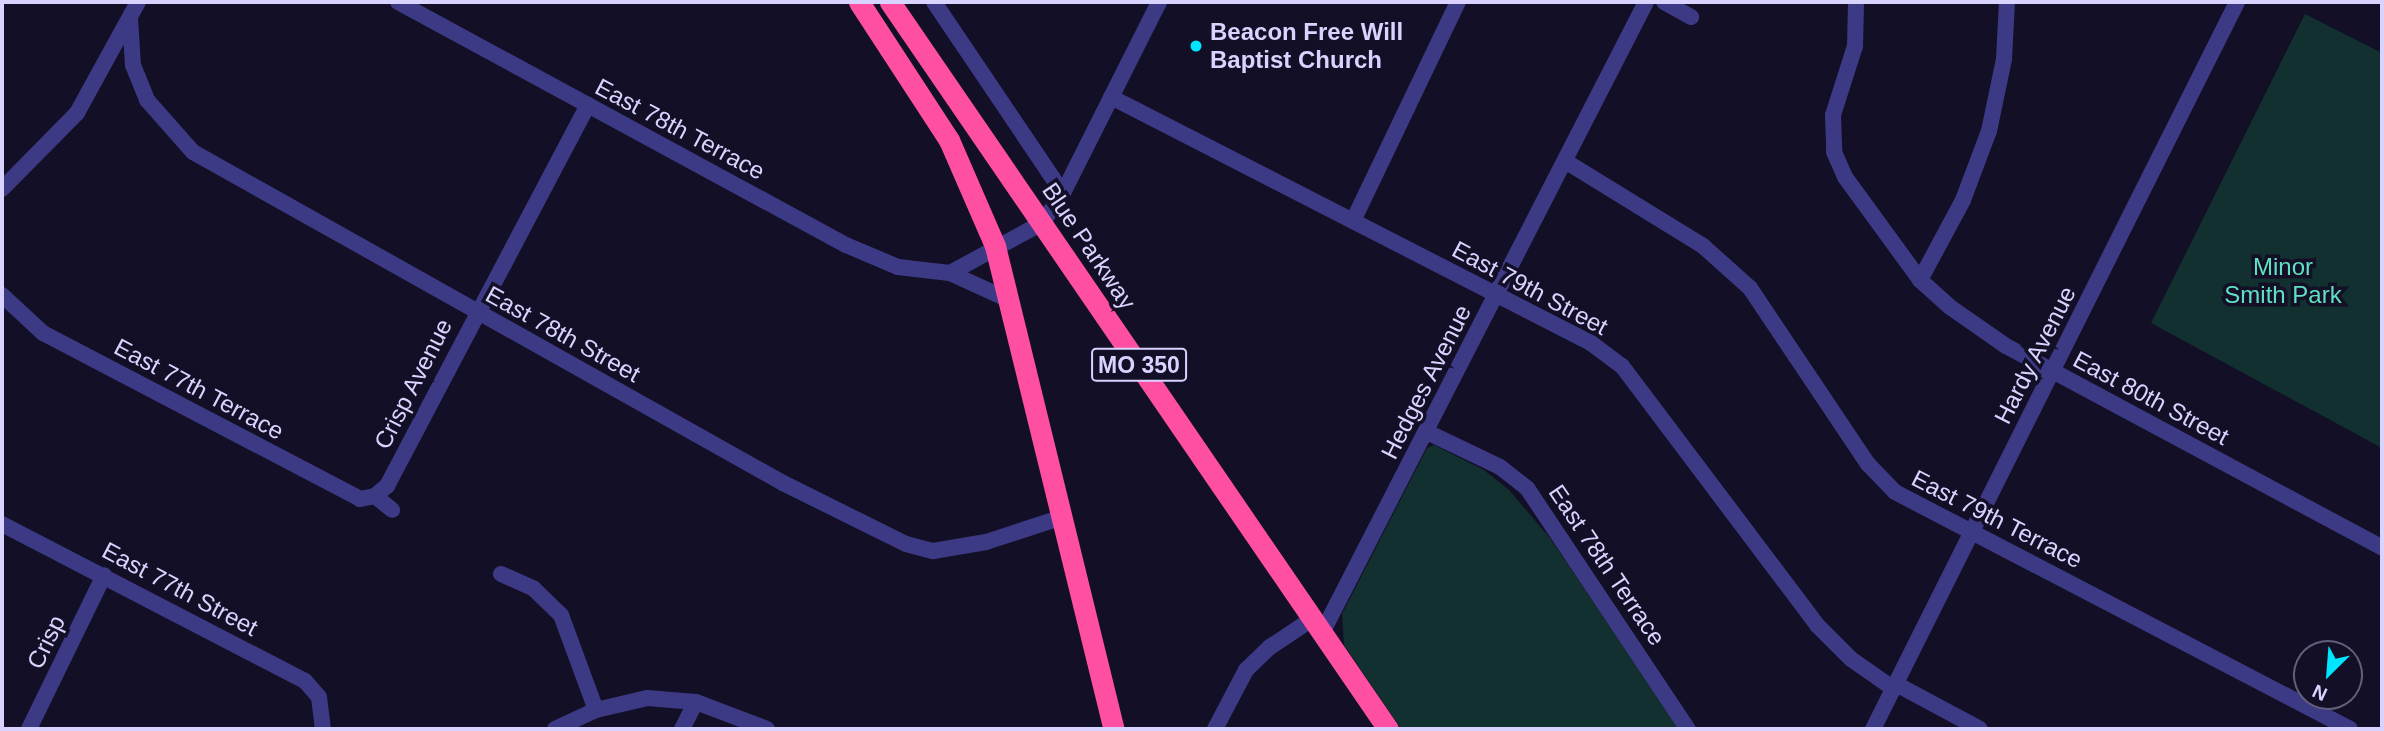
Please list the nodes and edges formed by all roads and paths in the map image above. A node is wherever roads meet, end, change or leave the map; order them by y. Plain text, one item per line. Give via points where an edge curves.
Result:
1 (138, 2) edge
2 (398, 2) edge
3 (859, 2) edge
4 (890, 2) edge
5 (934, 2) edge
6 (1159, 2) edge
7 (1458, 2) edge
8 (1646, 2) edge
9 (1664, 2) edge
10 (1856, 2) edge
11 (2007, 2) edge
12 (2237, 2) edge
13 (1691, 17) dead end
14 (130, 19) junction
15 (1111, 97) junction
16 (588, 105) junction
17 (1565, 161) junction
18 (8, 171) edge
19 (2, 189) edge
20 (1063, 192) junction
21 (1353, 221) junction
22 (1042, 223) junction
23 (996, 246) junction
24 (950, 273) junction
25 (1920, 280) junction
26 (1497, 295) junction
27 (5, 300) edge
28 (1009, 300) junction
29 (475, 311) junction
30 (2053, 371) junction
31 (1427, 432) junction
32 (375, 496) junction
33 (392, 510) dead end
34 (1062, 517) junction
35 (2, 524) edge
36 (1973, 531) junction
37 (2382, 548) edge
38 (500, 574) dead end
39 (104, 575) junction
40 (1317, 626) junction
41 (1895, 686) junction
42 (696, 702) junction
43 (596, 710) junction
44 (29, 729) edge
45 (323, 729) edge
46 (555, 729) edge
47 (682, 729) edge
48 (767, 729) edge
49 (1114, 729) edge
50 (1215, 729) edge
51 (1388, 729) edge
52 (1688, 729) edge
53 (1873, 729) edge
54 (1980, 729) edge
55 (2350, 729) edge

1 - 14 street
2 - 16 street, East 78th Terrace
3 - 23 highway via 949,140
4 - 22 highway, Blue Parkway / MO 350
5 - 20 street
6 - 15 street
7 - 21 street
8 - 17 street, Hedges Avenue
9 - 13 street
10 - 25 street, East 80th Street via 1855,46 1833,115 1834,152 1844,177
11 - 25 street via 2004,59 1989,131 1963,200
12 - 30 street, Hardy Avenue
14 - 18 street via 77,113
14 - 29 street, East 78th Street via 133,65 147,100 193,152
15 - 20 street
15 - 21 street, East 79th Street
16 - 24 street, East 78th Terrace via 865,254 913,270
16 - 29 street, Crisp Avenue
17 - 26 street, Hedges Avenue
17 - 36 street, East 79th Terrace via 1727,265 1770,314 1881,479 1915,506
18 - 19 street
20 - 22 street
21 - 26 street, East 79th Street
22 - 23 street
22 - 40 highway, Blue Parkway / MO 350
23 - 24 street
23 - 28 highway
24 - 28 street, East 78th Terrace
25 - 30 street, East 80th Street via 1977,328
26 - 31 street, Hedges Avenue
26 - 41 street, East 79th Street via 1591,342 1622,366 1816,625 1851,659
27 - 32 street, East 77th Terrace via 43,332 360,499
28 - 34 highway
29 - 32 street, Crisp Avenue via 387,486
29 - 34 street, East 78th Street via 783,483 906,544 933,551 953,549
30 - 36 street, Hardy Avenue
30 - 37 street, East 80th Street
31 - 40 street, Hedges Avenue
31 - 52 street, East 78th Terrace via 1500,467 1527,488
32 - 33 street
34 - 49 highway
35 - 39 street, East 77th Street
36 - 41 street, Hardy Avenue
36 - 55 street, East 79th Terrace
38 - 43 street via 534,589 561,615
39 - 44 street, Crisp
39 - 45 street, East 77th Street via 305,681 319,696
40 - 50 street via 1270,647 1246,670
40 - 51 highway, Blue Parkway / MO 350
41 - 53 street, Hardy Avenue
41 - 54 street, East 79th Street
42 - 43 street via 646,698
42 - 47 street
42 - 48 street
43 - 46 street

